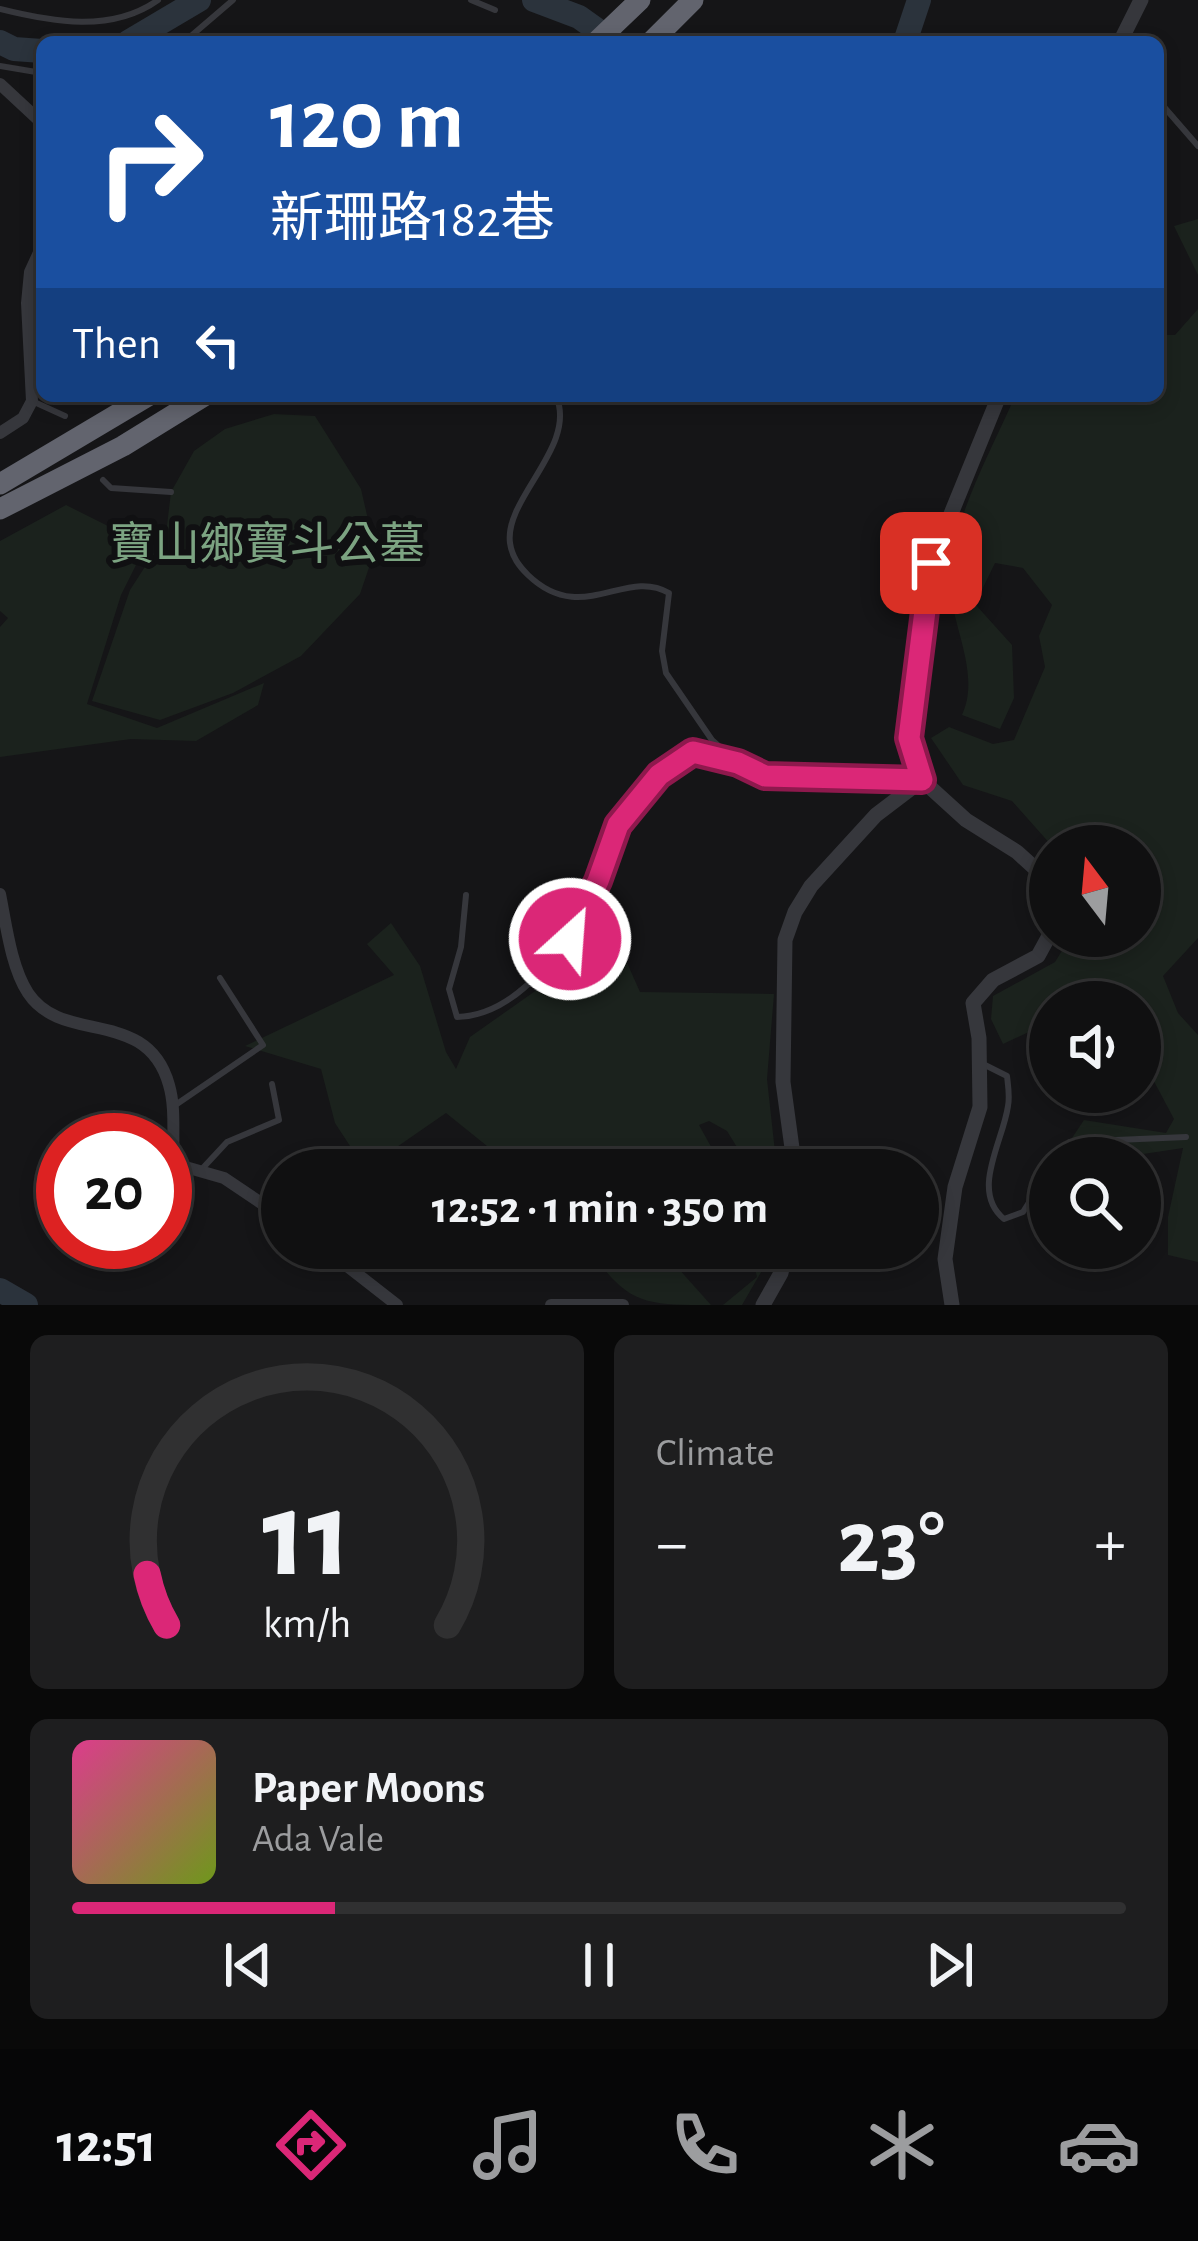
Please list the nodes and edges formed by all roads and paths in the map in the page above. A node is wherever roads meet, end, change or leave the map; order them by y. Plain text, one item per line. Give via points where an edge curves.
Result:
1 (158, 0) edge
2 (233, 0) edge
3 (471, 0) edge
4 (640, 0) edge
5 (693, 0) edge
6 (1141, 0) edge
7 (0, 9) edge
8 (495, 10) dead end
9 (191, 36) edge
10 (602, 36) edge
11 (657, 36) edge
12 (1123, 36) edge
13 (0, 66) edge
14 (36, 72) edge
15 (0, 84) edge
16 (1164, 107) edge
17 (36, 117) edge
18 (1198, 146) edge
19 (36, 259) edge
20 (32, 401) junction
21 (138, 402) edge
22 (195, 402) edge
23 (559, 402) edge
24 (997, 402) edge
25 (65, 416) dead end
26 (0, 433) edge
27 (103, 480) dead end
28 (0, 484) edge
29 (171, 492) dead end
30 (0, 509) edge
31 (738, 763) junction
32 (922, 780) junction
33 (1029, 864) edge
34 (0, 894) edge
35 (466, 896) dead end
36 (1036, 957) edge
37 (220, 978) dead end
38 (980, 1062) junction
39 (272, 1084) dead end
40 (174, 1106) junction
41 (1186, 1137) dead end
42 (1161, 1138) edge
43 (792, 1149) edge
44 (201, 1170) junction
45 (1029, 1201) edge
46 (261, 1202) edge
47 (351, 1269) edge
48 (782, 1269) edge
49 (397, 1305) edge
50 (551, 1305) edge
51 (622, 1305) edge
52 (763, 1305) edge
53 (952, 1305) edge

1 - 7 lane via 108,22
2 - 9 lane
3 - 8 lane
4 - 10 highway
5 - 11 highway
6 - 12 street
13 - 14 lane
15 - 17 street
16 - 18 lane
19 - 20 street via 27,303
20 - 25 lane
20 - 26 street
21 - 28 highway
22 - 30 highway
23 - 31 lane via 555,436 514,517 509,540 517,563 569,597 637,586 669,592 666,673
24 - 32 street via 931,563 909,738
27 - 29 lane via 111,488
31 - 32 lane via 797,779
31 - 35 lane via 693,752 659,775 618,825 570,939 528,984 477,1017 457,1017 449,989
32 - 33 street
32 - 43 street via 876,814 812,886 785,940 783,1082
34 - 40 street via 28,993 45,1009 137,1038 155,1055
36 - 38 street via 992,980 973,1004
37 - 40 lane via 263,1045
38 - 45 lane via 1007,1076 1009,1104 988,1189 992,1208 1004,1219
38 - 53 street via 980,1107 955,1187 945,1259
39 - 44 lane via 279,1120 227,1142
40 - 44 street via 174,1159
41 - 42 lane
44 - 46 street
47 - 49 street
48 - 52 street
50 - 51 street

